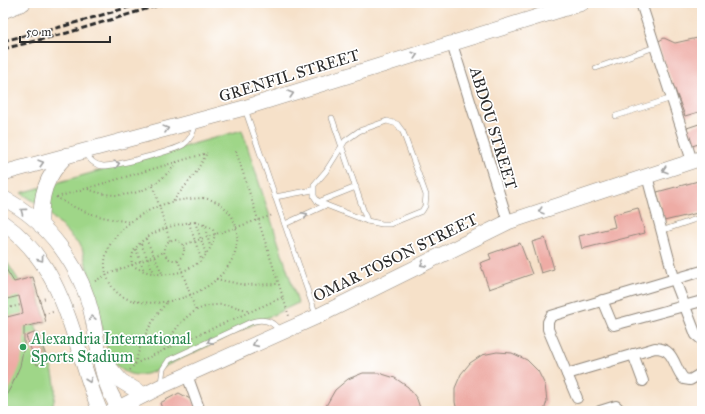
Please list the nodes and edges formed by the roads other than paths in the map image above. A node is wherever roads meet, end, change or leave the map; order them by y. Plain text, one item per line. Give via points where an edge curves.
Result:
1 (23, 3) edge
2 (582, 3) edge
3 (641, 3) edge
4 (3, 11) edge
5 (452, 44) junction
6 (655, 48) junction
7 (596, 68) dead end
8 (672, 98) junction
9 (244, 108) junction
10 (616, 116) dead end
11 (332, 118) dead end
12 (195, 121) junction
13 (342, 146) junction
14 (86, 150) junction
15 (68, 155) junction
16 (697, 159) edge
17 (3, 173) edge
18 (647, 176) junction
19 (356, 187) junction
20 (313, 190) junction
21 (275, 197) junction
22 (3, 198) edge
23 (318, 202) junction
24 (326, 205) junction
25 (702, 216) edge
26 (367, 221) junction
27 (508, 222) junction
28 (3, 223) edge
29 (285, 224) junction
30 (41, 226) junction
31 (661, 230) junction
32 (702, 271) edge
33 (674, 278) junction
34 (84, 288) junction
35 (60, 294) junction
36 (602, 300) junction
37 (702, 301) edge
38 (683, 305) junction
39 (316, 317) junction
40 (286, 330) junction
41 (702, 340) edge
42 (633, 354) junction
43 (100, 355) junction
44 (702, 373) edge
45 (567, 374) junction
46 (187, 375) junction
47 (643, 381) dead end
48 (162, 386) junction
49 (144, 395) junction
50 (577, 398) dead end
51 (116, 409) edge
52 (100, 411) edge
53 (200, 411) edge
54 (600, 411) edge
55 (621, 411) edge

1 - 4 main road
2 - 5 main road, GRENFIL STREET
3 - 6 street
9 -> 5 main road, GRENFIL STREET
5 - 27 street, ABDOU STREET
6 - 7 lane
6 - 8 street
8 - 10 lane
8 - 16 street
9 - 12 main road, GRENFIL STREET
9 - 21 lane
11 - 13 lane
14 -> 12 main road, GRENFIL STREET
14 -> 12 lane via 92,161 103,166 178,148 188,140
13 - 19 lane
13 - 20 lane
13 - 26 lane via 349,137 359,131 387,122 397,124 403,132 426,195 425,206 417,214 390,224
14 - 15 main road, GRENFIL STREET
17 -> 15 main road, GRENFIL STREET
15 - 30 main road via 54,170 44,188 40,207
16 -> 18 main road, OMAR TOSON STREET
18 -> 27 main road, OMAR TOSON STREET
18 - 31 street
19 - 23 lane
19 - 26 lane
20 - 21 lane
20 - 23 lane
21 - 29 lane
30 -> 22 main road via 22,209
23 - 24 lane
24 - 26 lane
29 -> 24 lane
25 - 31 lane
27 -> 39 main road, OMAR TOSON STREET
28 -> 35 main road via 38,255
29 - 39 lane
30 - 34 main road via 66,256
31 - 33 street
32 - 33 street
33 - 36 street
33 - 38 street
34 - 35 main road
43 -> 34 main road
35 -> 52 main road
36 - 38 street via 614,325
36 - 45 street via 551,316 548,322 548,329
37 - 38 street
38 - 41 street via 696,335
39 - 40 main road, OMAR TOSON STREET
40 -> 46 main road, OMAR TOSON STREET
40 -> 48 lane via 265,320 251,322 169,360 163,369
42 - 44 street via 660,348 670,353 684,379 690,380
42 - 45 street
42 - 47 street
43 - 49 main road via 121,381
43 - 51 main road
45 - 50 street
46 - 48 main road, OMAR TOSON STREET
46 - 53 street
48 - 49 main road, OMAR TOSON STREET
49 - 51 main road, OMAR TOSON STREET
54 - 55 street via 616,406

